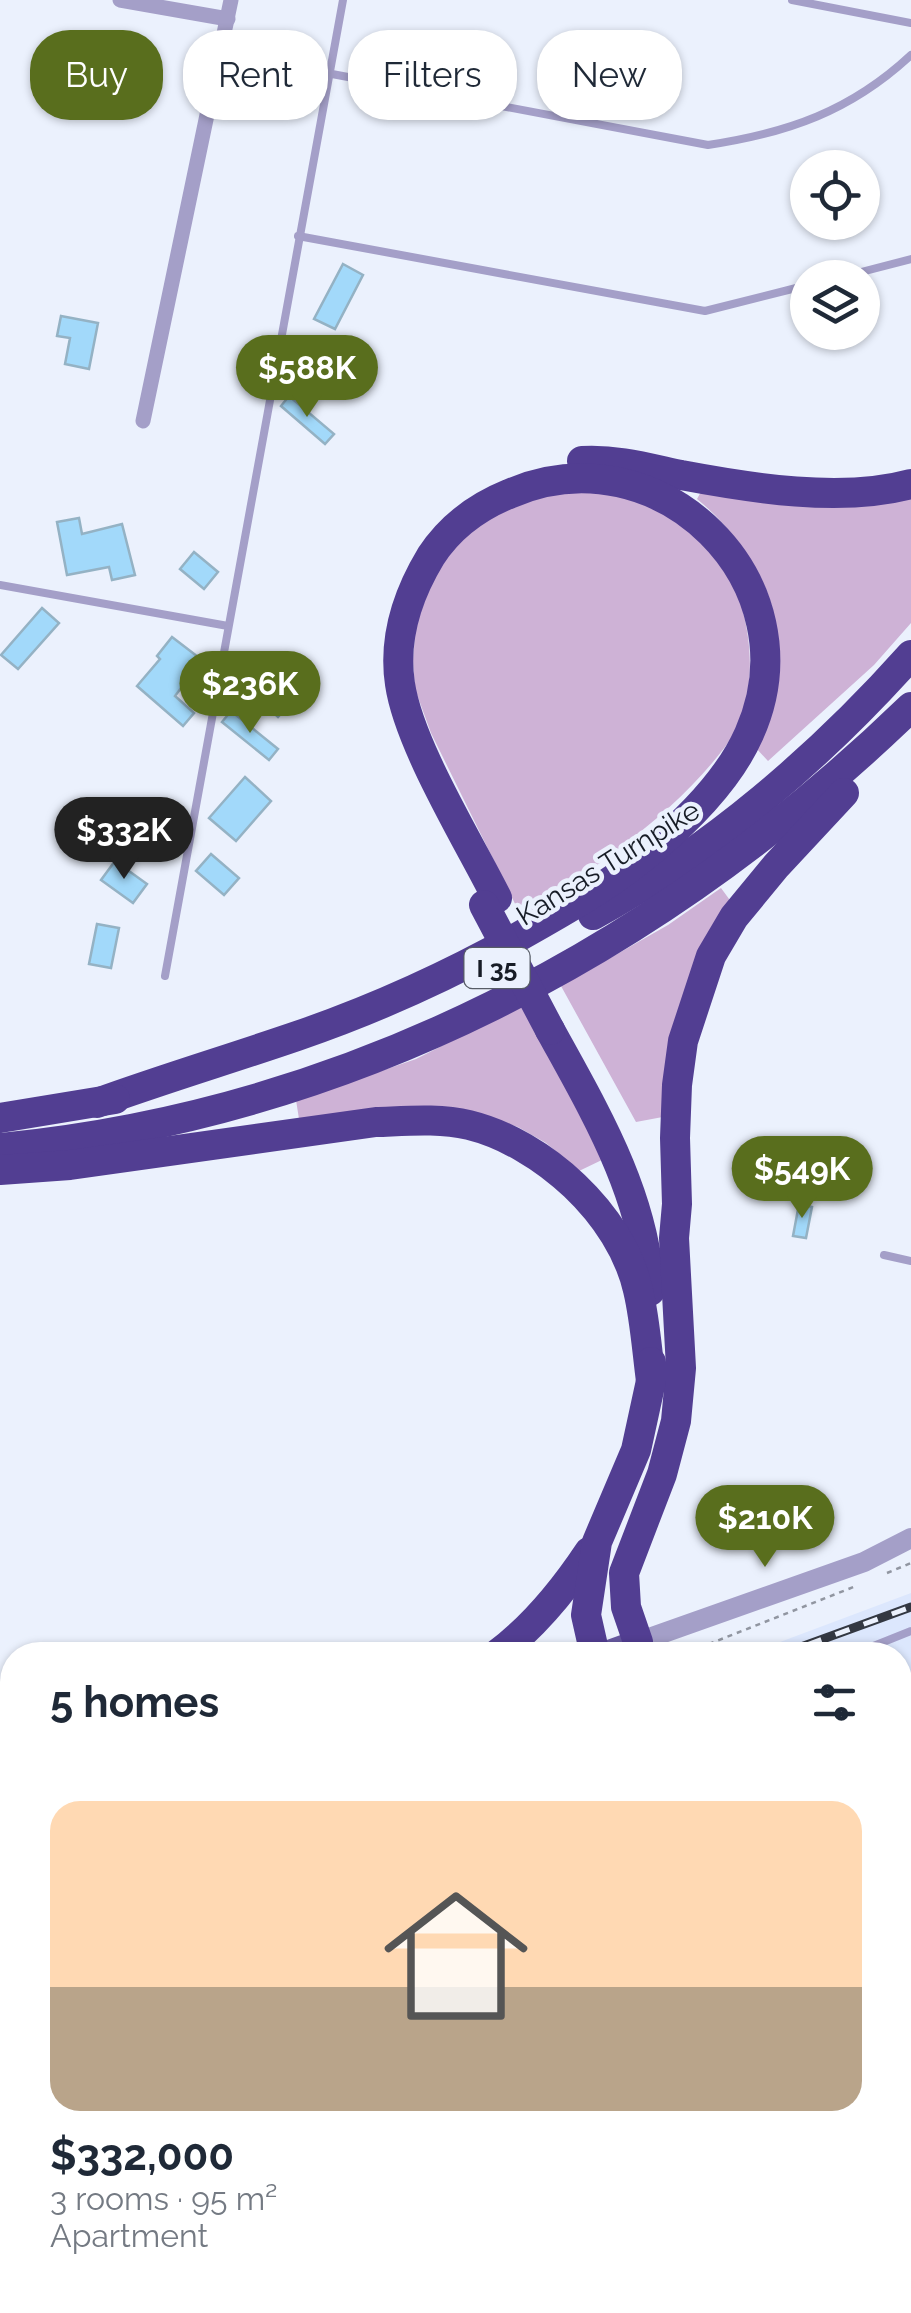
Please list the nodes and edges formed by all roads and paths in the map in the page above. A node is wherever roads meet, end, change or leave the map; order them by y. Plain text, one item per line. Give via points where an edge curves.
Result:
1 (120, 0) edge
2 (231, 0) edge
3 (343, 0) edge
4 (792, 0) edge
5 (228, 19) junction
6 (911, 24) edge
7 (911, 55) edge
8 (332, 74) junction
9 (298, 236) junction
10 (911, 259) edge
11 (880, 267) edge
12 (790, 290) edge
13 (143, 422) dead end
14 (911, 484) edge
15 (0, 584) edge
16 (228, 626) junction
17 (911, 656) edge
18 (911, 708) edge
19 (911, 722) edge
20 (490, 902) junction
21 (165, 976) dead end
22 (557, 1026) junction
23 (97, 1103) junction
24 (0, 1118) edge
25 (0, 1148) edge
26 (0, 1170) edge
27 (674, 1238) junction
28 (884, 1255) dead end
29 (911, 1261) edge
30 (651, 1382) junction
31 (911, 1538) edge
32 (597, 1542) junction
33 (911, 1563) edge
34 (879, 1577) dead end
35 (860, 1584) dead end
36 (911, 1631) edge
37 (511, 1642) edge
38 (605, 1642) edge
39 (615, 1642) edge
40 (640, 1642) edge
41 (714, 1642) edge
42 (888, 1642) edge

1 - 5 street
2 - 5 street
3 - 8 lane
4 - 6 lane
5 - 13 street
7 - 8 lane via 842,106 764,136 708,145
8 - 9 lane
9 - 12 lane via 705,311
9 - 16 lane
10 - 11 lane
14 - 20 highway via 814,492 626,462 563,462 488,485 446,516 407,561 392,593 382,670 400,746
15 - 16 lane
16 - 21 lane
17 - 23 highway, Kansas Turnpike / I 35 via 728,826 617,902 510,961 386,1023 266,1064
18 - 25 highway, I 35 via 784,822 679,899 502,1003 287,1089 166,1122
19 - 27 highway via 776,866 711,956 677,1085
20 - 22 highway, bridge
20 - 23 highway via 409,717 400,684 405,611 437,547 492,501 564,480 640,487 706,524 743,574 758,611 762,686 750,731 720,780 653,849 595,893 498,949 300,1035
22 - 27 highway
22 - 30 highway via 637,1218 650,1285
23 - 24 highway, Kansas Turnpike / I 35
26 - 30 highway via 376,1122 467,1124 536,1156 596,1208 638,1287
27 - 39 highway via 681,1368 676,1421 624,1574 626,1607
28 - 29 lane
30 - 32 highway via 636,1450
31 - 40 street via 864,1562
32 - 37 highway via 565,1588
32 - 38 highway via 586,1615
33 - 34 path
35 - 41 path
36 - 42 lane

